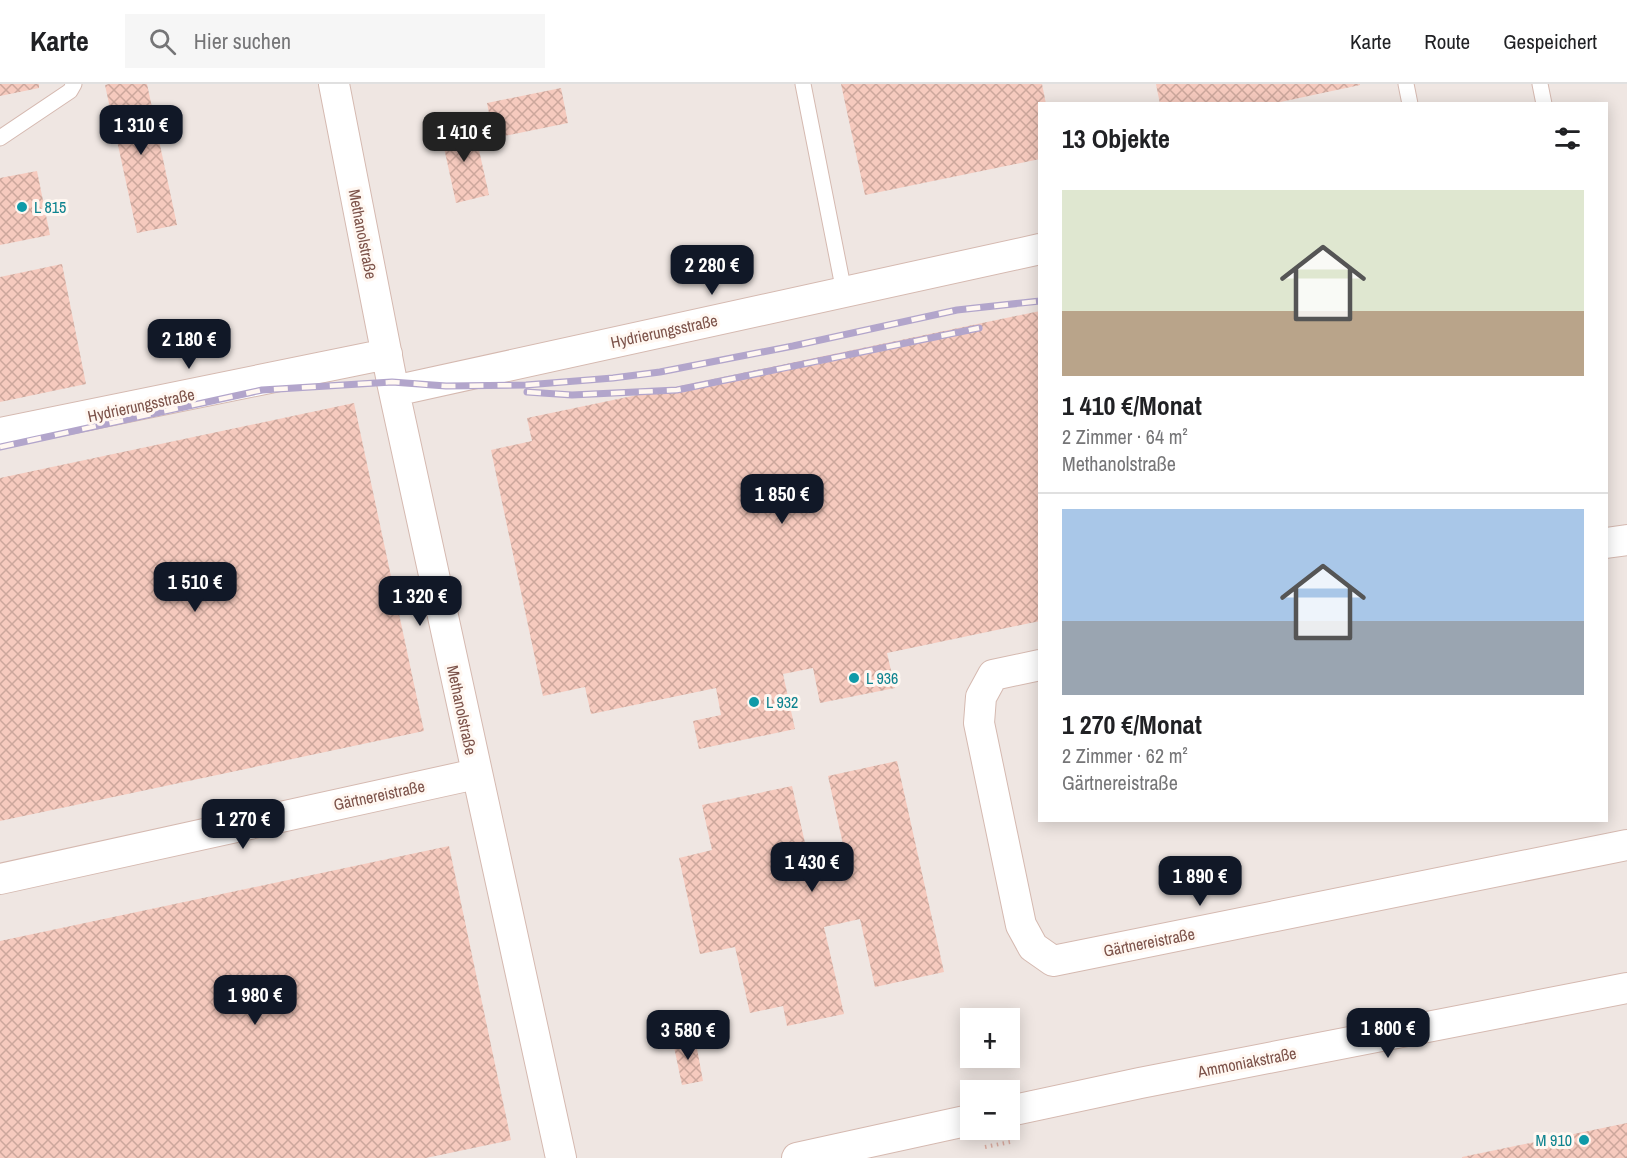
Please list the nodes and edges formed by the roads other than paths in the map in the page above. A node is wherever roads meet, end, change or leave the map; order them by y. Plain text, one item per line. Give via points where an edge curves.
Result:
1 (74, 84) edge
2 (334, 84) edge
3 (803, 84) edge
4 (1406, 84) edge
5 (1539, 84) edge
6 (1410, 102) edge
7 (1544, 102) edge
8 (0, 138) edge
9 (1038, 249) edge
10 (844, 292) junction
11 (387, 354) junction
12 (394, 391) junction
13 (0, 434) edge
14 (1627, 540) edge
15 (1608, 543) edge
16 (1038, 665) edge
17 (476, 774) junction
18 (1627, 845) edge
19 (0, 879) edge
20 (1627, 988) edge
21 (1020, 1109) edge
22 (960, 1122) edge
23 (561, 1158) edge
24 (797, 1158) edge

1 - 8 lane via 70,91
2 - 11 street, Methanolstraße
3 - 10 lane
4 - 6 lane
5 - 7 lane
9 - 10 street, Hydrierungsstraße
10 - 12 street, Hydrierungsstraße
11 - 12 street, Methanolstraße
11 - 13 street, Hydrierungsstraße
12 - 17 street, Methanolstraße
14 - 15 street
16 - 18 street, Gärtnereistraße via 993,675 981,697 979,723 1022,924 1033,947 1053,961
17 - 19 street, Gärtnereistraße
17 - 23 street, Methanolstraße
20 - 21 street, Ammoniakstraße
22 - 24 street

